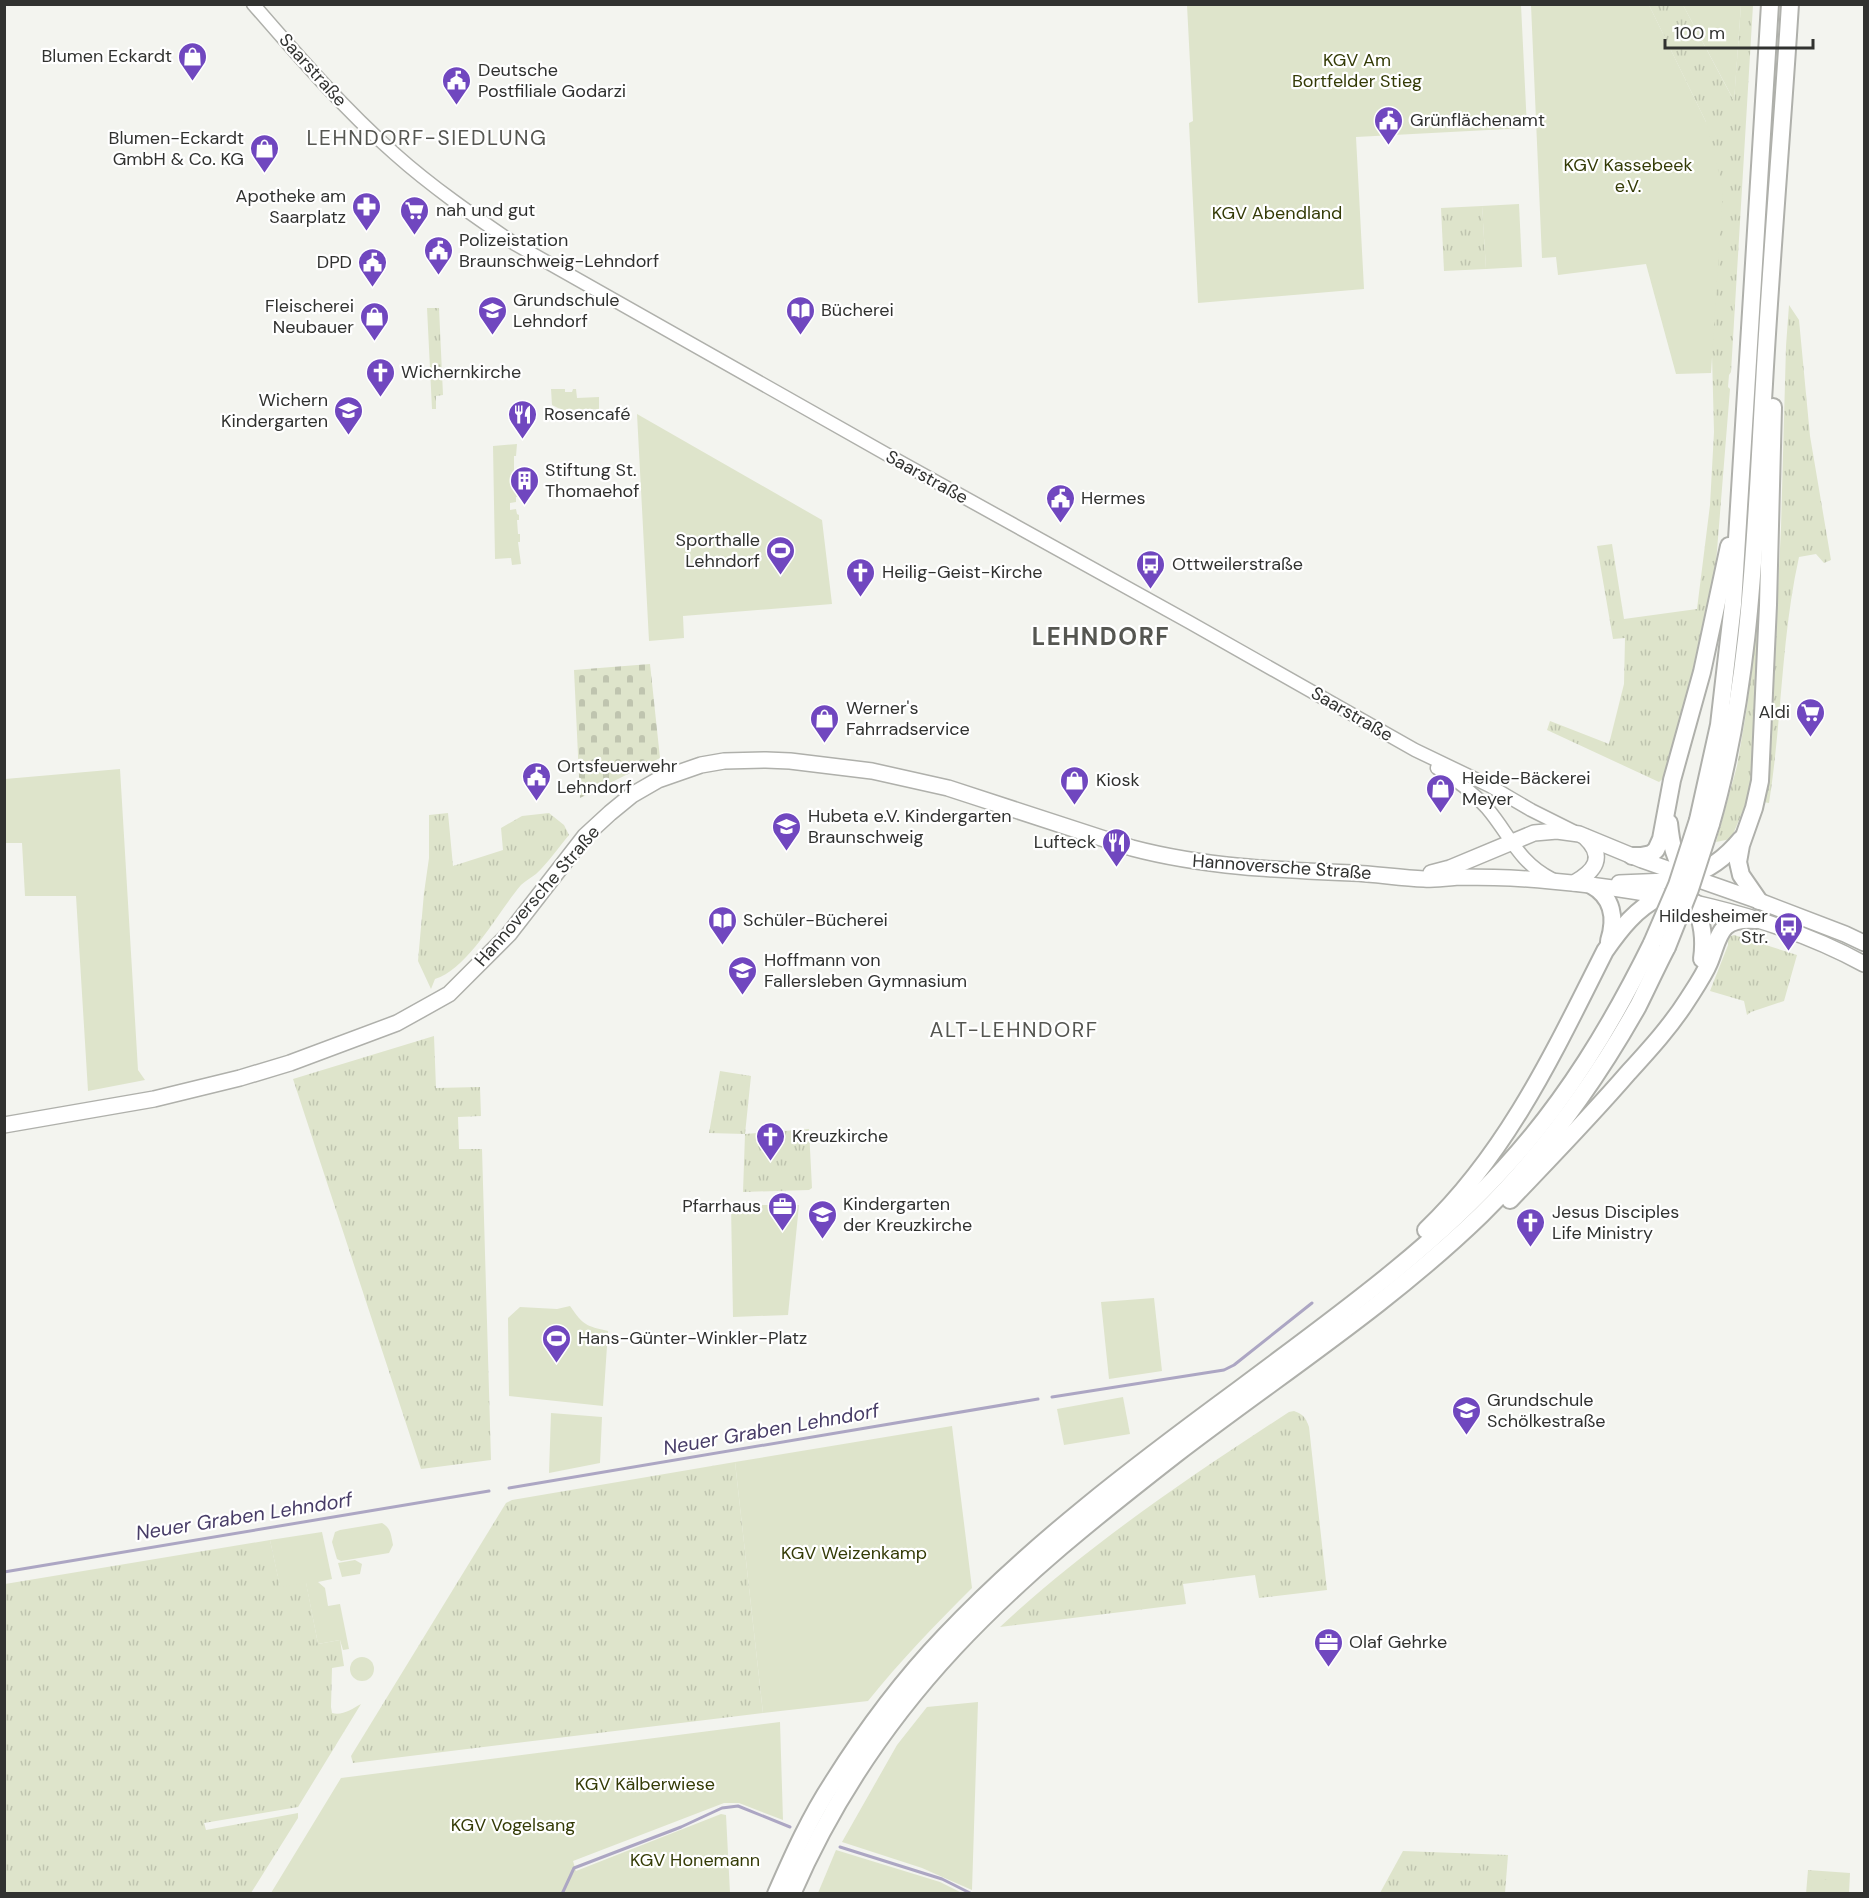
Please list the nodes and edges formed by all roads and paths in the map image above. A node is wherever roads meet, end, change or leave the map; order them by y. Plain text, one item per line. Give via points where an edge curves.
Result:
1 (253, 4) edge
2 (1770, 4) edge
3 (1790, 4) edge
4 (1771, 283) junction
5 (1741, 501) junction
6 (1415, 750) junction
7 (1478, 780) junction
8 (1456, 781) junction
9 (1668, 805) junction
10 (1704, 822) junction
11 (1747, 830) junction
12 (1582, 835) junction
13 (1510, 841) junction
14 (1637, 858) junction
15 (1395, 876) junction
16 (1671, 881) junction
17 (1557, 882) junction
18 (1587, 885) junction
19 (1693, 891) junction
20 (1661, 896) junction
21 (1759, 901) junction
22 (1750, 918) junction
23 (1864, 943) edge
24 (1659, 945) junction
25 (1605, 951) junction
26 (1864, 963) edge
27 (1695, 986) junction
28 (4, 1125) edge
29 (1482, 1214) junction
30 (1365, 1295) junction
31 (776, 1893) edge
32 (792, 1893) edge

1 - 6 street, Saarstraße via 362,123 480,221 915,471
2 - 5 highway
3 - 4 highway
4 - 10 highway via 1748,625 1727,763
4 - 11 highway via 1771,528 1761,781
5 - 9 highway
5 - 10 highway via 1734,604
6 - 7 street, Saarstraße
6 - 8 street, Saarstraße
7 - 8 street, Saarstraße
7 - 12 street, Saarstraße
8 - 13 street, Saarstraße via 1486,807
9 - 14 highway via 1656,850
9 - 19 highway via 1674,855
10 - 24 highway, bridge via 1690,889
11 - 19 highway via 1724,857 1698,874
11 - 21 highway via 1739,853 1739,870
12 - 13 main road, Hannoversche Straße via 1545,831
12 - 14 main road, Hannoversche Straße
12 - 18 main road via 1594,848 1596,861
13 - 15 main road, Hannoversche Straße via 1439,872
13 - 17 street, Saarstraße via 1531,866
14 - 16 main road
14 - 19 main road, Hannoversche Straße
15 - 17 main road, Hannoversche Straße
15 - 28 main road, Hannoversche Straße via 1186,861 903,777 790,761 724,761 679,772 632,795 585,836 509,933 450,994 397,1023 240,1078 154,1099
16 - 18 main road
16 - 19 main road
17 - 18 main road, Hannoversche Straße
18 - 20 main road, Hannoversche Straße
18 - 25 highway via 1601,892 1612,910 1613,927
19 - 20 main road, Hannoversche Straße
19 - 21 main road
19 - 21 main road, Hannoversche Straße
19 - 22 main road, Hannoversche Straße
19 - 27 highway via 1704,938
20 - 25 highway via 1629,919
21 - 23 main road, Hannoversche Straße
22 - 26 main road, Hannoversche Straße via 1797,933
22 - 27 highway via 1723,929
24 - 29 highway via 1638,1005 1596,1075 1552,1134
24 - 30 highway via 1584,1065 1528,1141 1465,1208
25 - 30 highway via 1542,1076 1502,1139 1431,1225 1371,1280
27 - 29 highway via 1649,1050 1561,1147 1508,1201
29 - 32 highway via 1385,1299 1074,1536 979,1623 893,1722 847,1788
30 - 31 highway via 1110,1488 1048,1538 968,1613 880,1714 833,1782

